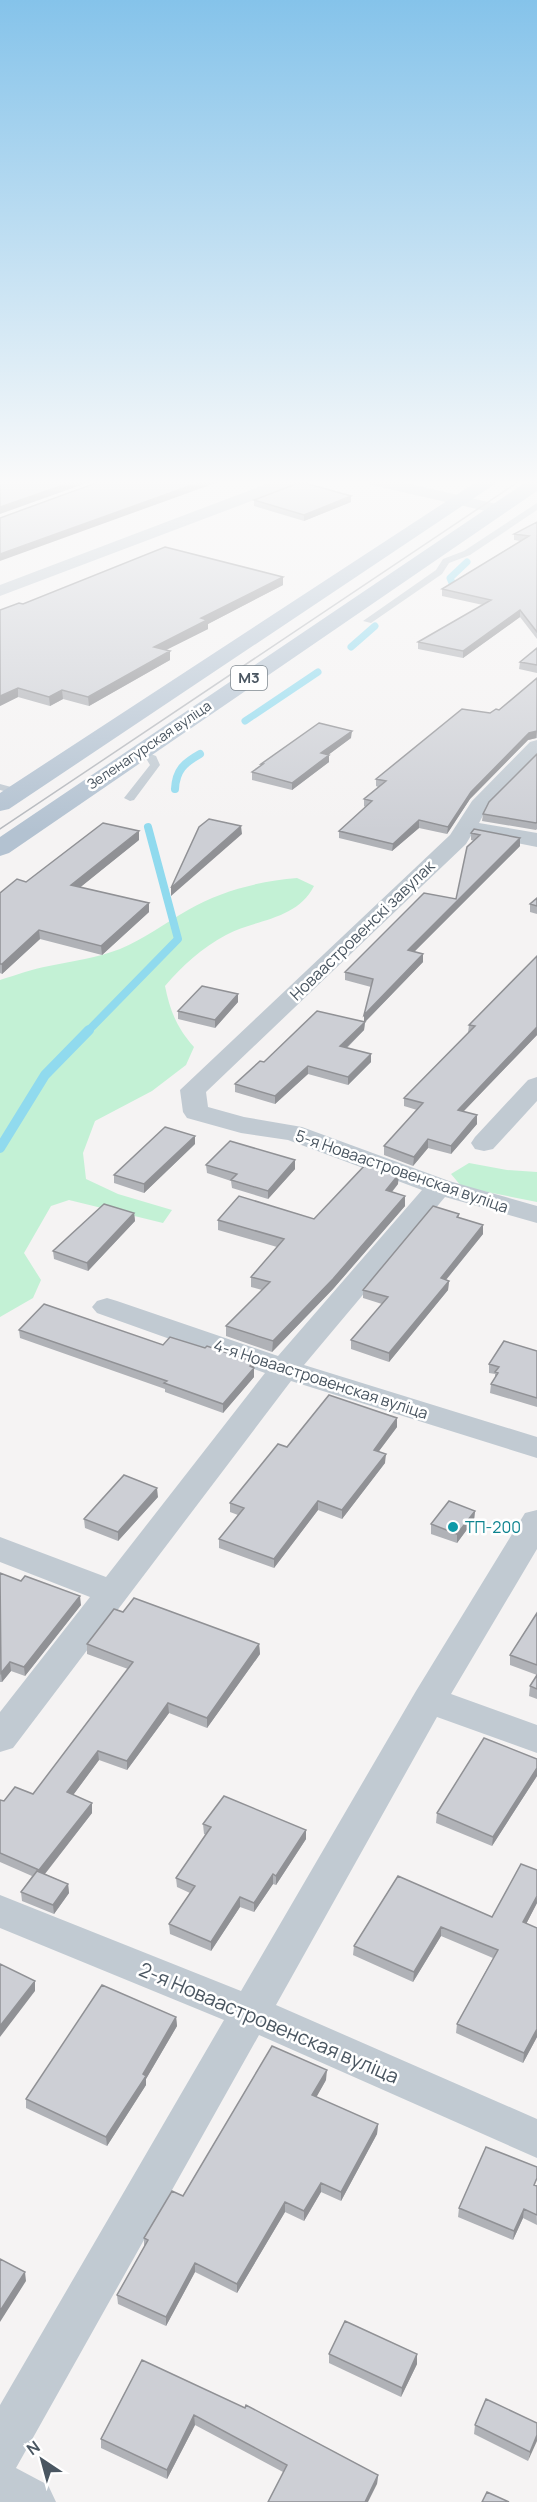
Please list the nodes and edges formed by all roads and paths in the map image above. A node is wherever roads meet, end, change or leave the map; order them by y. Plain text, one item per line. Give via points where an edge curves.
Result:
1 (310, 597) edge
2 (378, 597) edge
3 (403, 597) edge
4 (368, 621) dead end
5 (537, 746) edge
6 (138, 752) junction
7 (9, 789) edge
8 (130, 798) dead end
9 (0, 804) edge
10 (466, 827) junction
11 (537, 840) edge
12 (0, 848) edge
13 (537, 1085) edge
14 (196, 1112) joint
15 (484, 1143) dead end
16 (439, 1187) junction
17 (537, 1215) edge
18 (107, 1307) dead end
19 (284, 1369) junction
20 (537, 1448) edge
21 (537, 1521) edge
22 (0, 1549) edge
23 (111, 1592) junction
24 (429, 1700) junction
25 (0, 1738) edge
26 (537, 1739) edge
27 (0, 1911) edge
28 (249, 2012) junction
29 (537, 2139) edge
30 (0, 2451) edge
31 (0, 2486) edge
32 (31, 2502) edge

1 - 7 main road, Зеленагурская вуліца / М3
2 - 6 main road, Зеленагурская вуліца / М3
3 - 4 lane
5 - 10 street, Новаастровенскі завулак via 479,805
6 - 8 lane via 152,758 155,765
6 - 12 main road, Зеленагурская вуліца / М3
7 - 9 main road, Зеленагурская вуліца / М3
10 - 11 street
10 - 14 street, Новаастровенскі завулак via 458,839 194,1090
13 - 15 street
14 - 16 street, 5-я Новаастровенская вуліца via 241,1125 293,1133
16 - 17 street, 5-я Новаастровенская вуліца
16 - 19 street
18 - 19 street, 4-я Новаастровенская вуліца
19 - 20 street, 4-я Новаастровенская вуліца
19 - 23 street
21 - 24 street
22 - 23 street
23 - 25 street
24 - 26 street
24 - 28 street
27 - 28 street, 2-я Новаастровенская вуліца
28 - 29 street, 2-я Новаастровенская вуліца
28 - 30 street
31 - 32 street

